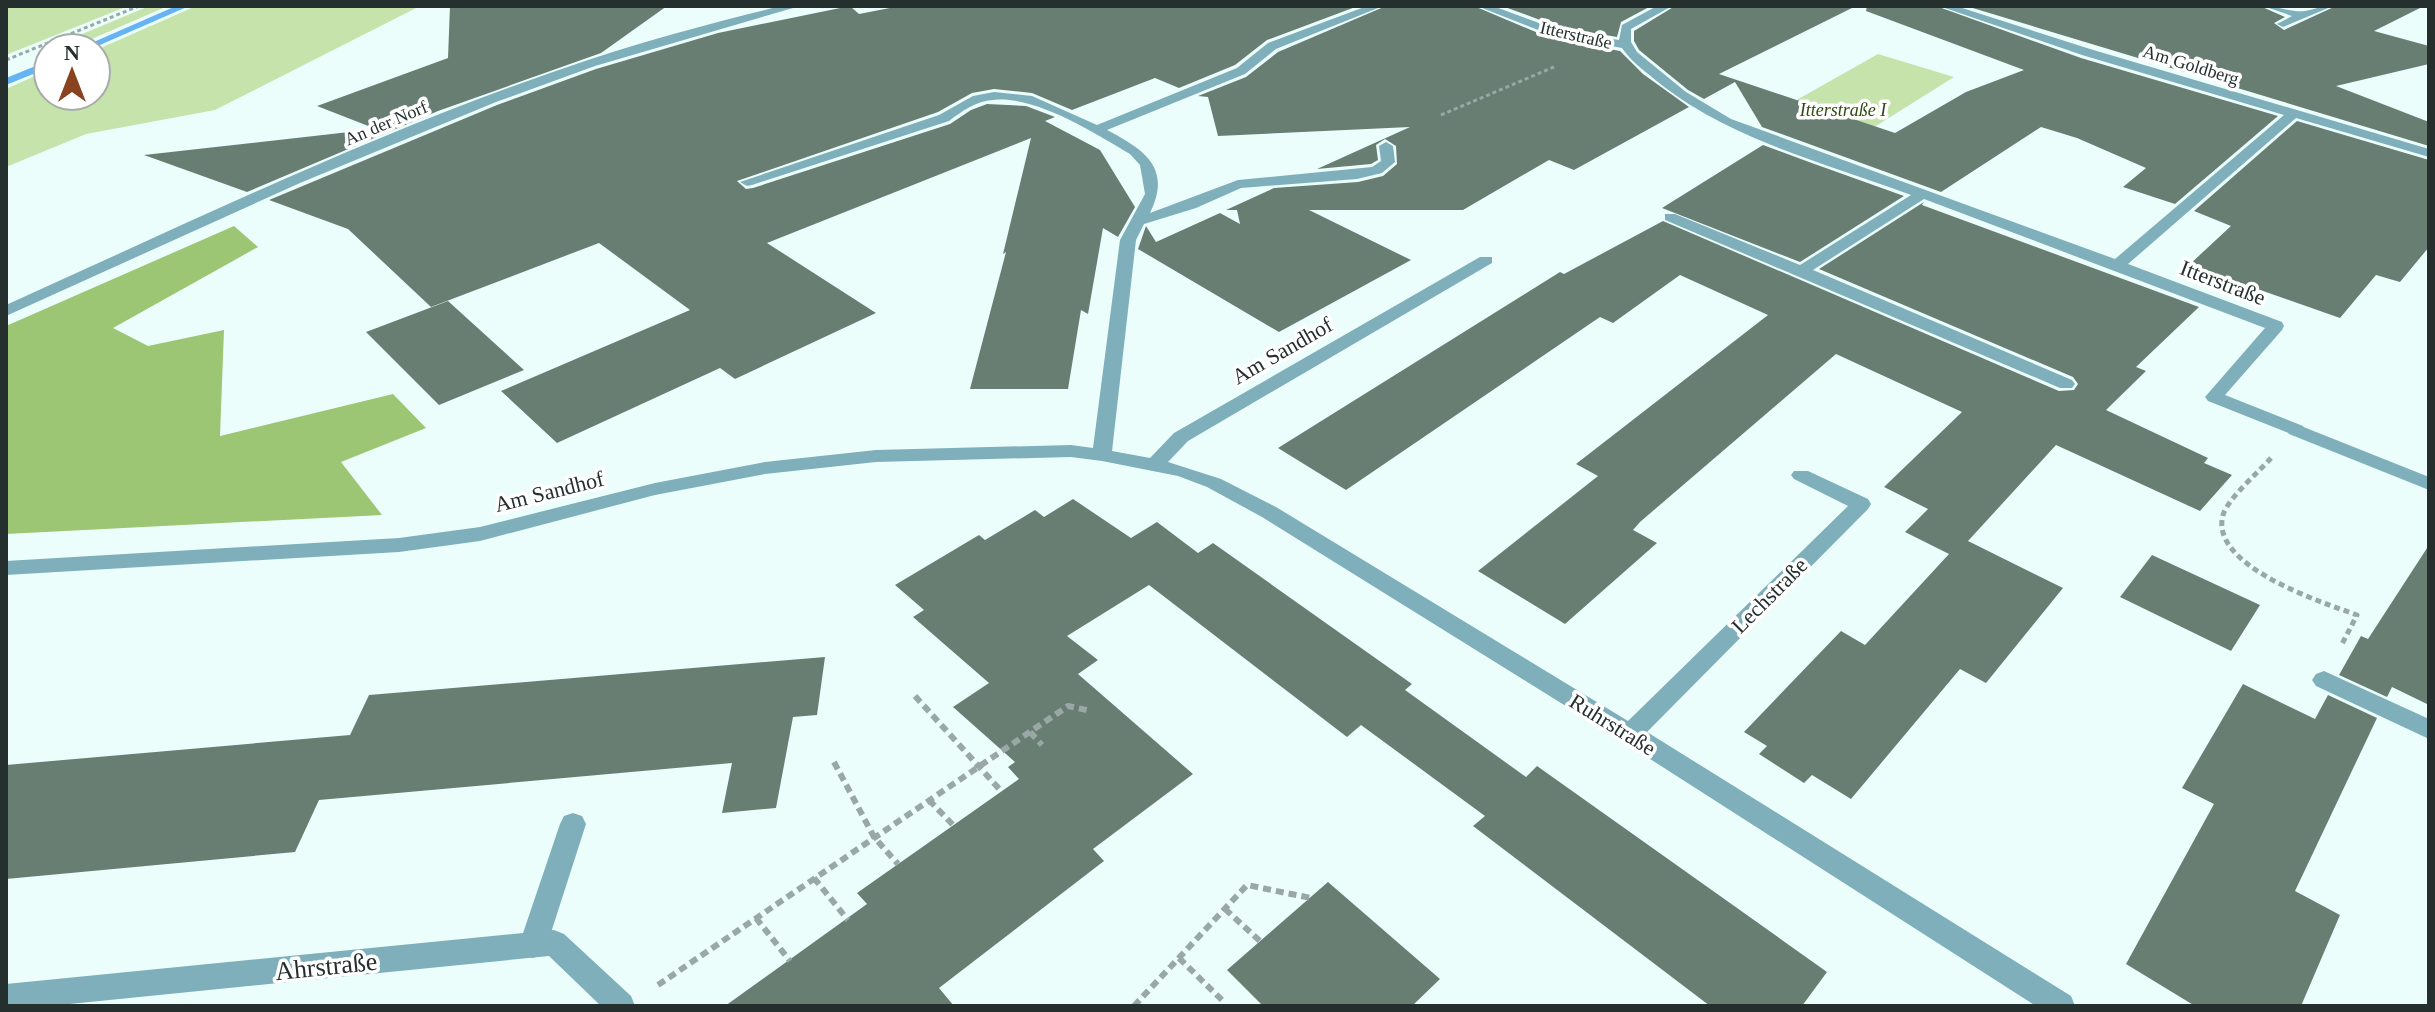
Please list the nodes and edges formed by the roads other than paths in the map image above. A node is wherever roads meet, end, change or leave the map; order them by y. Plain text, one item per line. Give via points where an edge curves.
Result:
1 (794, 6) edge
2 (1377, 6) edge
3 (1483, 6) edge
4 (1666, 6) edge
5 (1945, 6) edge
6 (2269, 6) edge
7 (2327, 6) edge
8 (768, 9) edge
9 (2304, 16) junction
10 (2283, 24) dead end
11 (1626, 45) junction
12 (2293, 114) junction
13 (1096, 130) junction
14 (1386, 146) dead end
15 (2429, 153) edge
16 (747, 182) dead end
17 (1924, 193) junction
18 (1670, 217) dead end
19 (1139, 221) junction
20 (1486, 260) dead end
21 (2117, 265) junction
22 (1801, 271) junction
23 (6, 311) edge
24 (2066, 384) dead end
25 (1102, 455) junction
26 (1155, 464) junction
27 (1801, 475) dead end
28 (2429, 484) edge
29 (6, 568) edge
30 (2324, 680) road end
31 (2429, 730) edge
32 (1630, 734) junction
33 (573, 824) dead end
34 (533, 945) junction
35 (6, 997) edge
36 (621, 1006) edge
37 (2061, 1006) edge

1 - 8 street, An der Norf
2 - 13 street via 1272,46 1241,71
3 - 11 street, Itterstraße via 1555,33
4 - 11 street, Itterstraße via 1626,27
5 - 12 street, Am Goldberg
6 - 9 street
7 - 9 street
8 - 23 street, An der Norf via 614,57 444,119
9 - 10 street
11 - 17 street, Itterstraße via 1681,95 1726,122
12 - 15 street, Am Goldberg
12 - 21 street
13 - 16 street via 1034,99 985,96 966,101 944,118
13 - 19 street via 1135,151 1147,164 1152,194
14 - 19 street via 1388,162 1377,170 1248,182
17 - 21 street, Itterstraße
17 - 22 street
18 - 22 street
19 - 25 street via 1126,252
20 - 26 street, Am Sandhof via 1181,437
21 - 28 street, Itterstraße via 2276,326 2214,397
22 - 24 street
25 - 26 street, Am Sandhof
25 - 29 street, Am Sandhof via 864,457 737,473 480,534 399,545
26 - 32 street, Ruhrstraße via 1214,483 1269,512
27 - 32 street, Lechstraße via 1861,504
30 - 31 street
32 - 37 street, Ruhrstraße
33 - 34 street
34 - 35 street, Ahrstraße
34 - 36 street, Ahrstraße via 554,943

